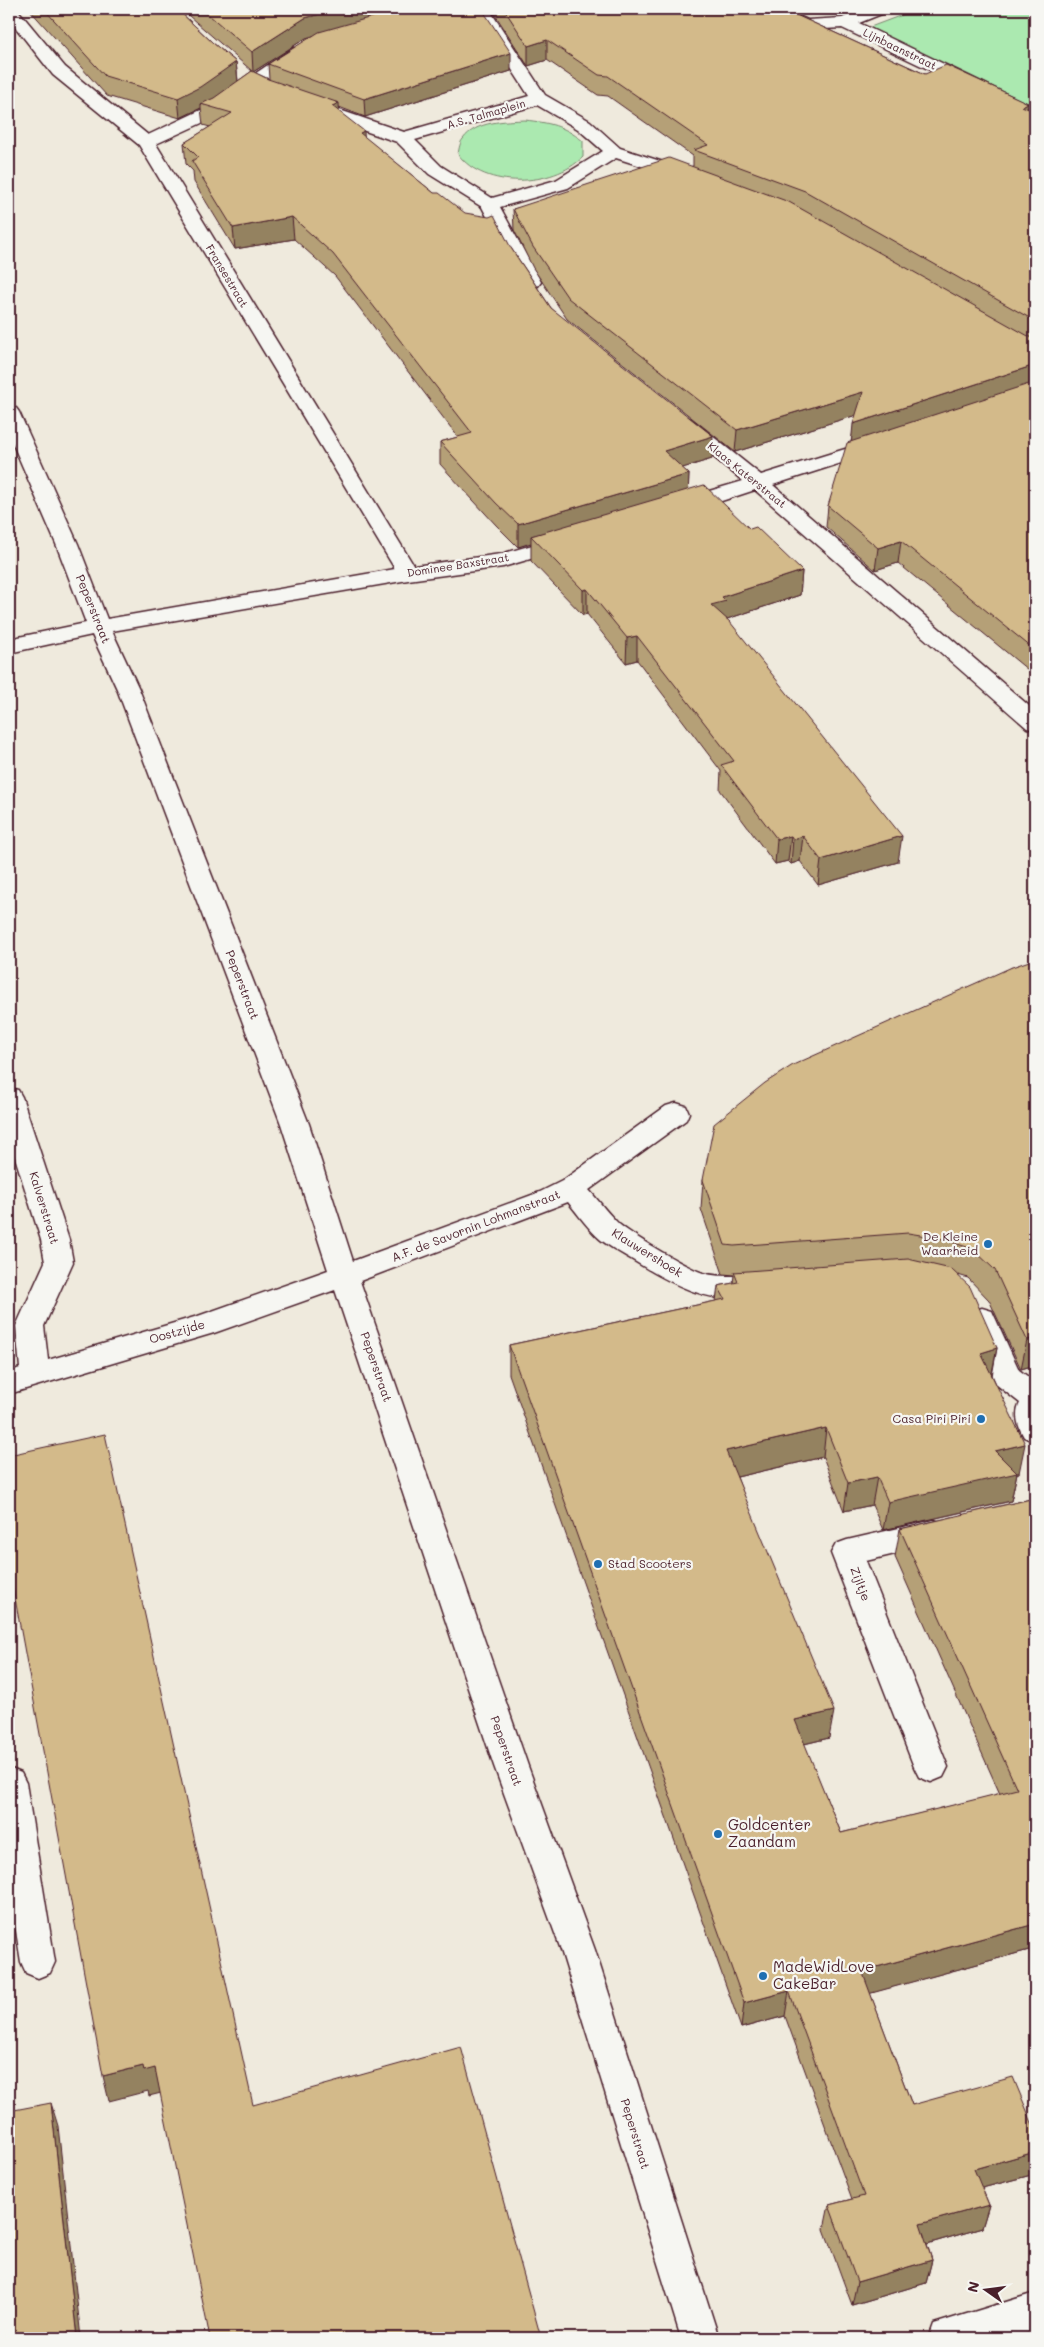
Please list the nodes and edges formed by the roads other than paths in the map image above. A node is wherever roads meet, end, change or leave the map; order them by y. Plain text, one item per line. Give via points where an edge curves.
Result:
1 (9, 9) edge
2 (484, 9) edge
3 (770, 9) edge
4 (878, 9) edge
5 (464, 12) edge
6 (845, 23) junction
7 (313, 44) edge
8 (237, 70) edge
9 (252, 82) junction
10 (268, 90) edge
11 (539, 99) junction
12 (294, 100) edge
13 (1035, 115) edge
14 (404, 138) junction
15 (146, 142) junction
16 (614, 152) junction
17 (705, 182) edge
18 (489, 204) junction
19 (543, 301) edge
20 (667, 410) edge
21 (9, 412) edge
22 (897, 439) edge
23 (760, 484) junction
24 (665, 512) edge
25 (588, 534) edge
26 (408, 573) junction
27 (99, 627) junction
28 (9, 646) edge
29 (1035, 723) edge
30 (9, 1097) edge
31 (676, 1113) dead end
32 (572, 1188) junction
33 (344, 1276) junction
34 (779, 1285) edge
35 (964, 1295) edge
36 (22, 1379) edge
37 (1035, 1398) edge
38 (1035, 1403) edge
39 (1035, 1429) edge
40 (960, 1527) edge
41 (931, 1767) dead end
42 (9, 1783) edge
43 (38, 1962) dead end
44 (1035, 2312) edge
45 (700, 2338) edge
46 (948, 2338) edge

1 - 15 street, Fransestraat via 59,71
2 - 5 street
2 - 11 street
3 - 6 street, Lijnbaanstraat via 806,25
4 - 6 street, Lijnbaanstraat
6 - 13 street, Lijnbaanstraat
7 - 9 street
8 - 9 street
9 - 10 street
9 - 15 street via 209,113
11 - 14 street, A.S. Talmaplein
11 - 16 street, A.S. Talmaplein via 584,125
12 - 14 street
14 - 18 street via 435,170
15 - 26 street, Fransestraat
16 - 17 street
16 - 18 street via 562,184
18 - 19 street via 522,269
20 - 23 street, Klaas Katerstraat
21 - 27 street, Peperstraat via 67,544
22 - 23 street
23 - 24 street
23 - 29 street, Klaas Katerstraat
25 - 26 street, Dominee Baxstraat via 503,560
26 - 27 street, Dominee Baxstraat
27 - 28 street, Dominee Baxstraat
27 - 33 street, Peperstraat via 128,689 295,1124
30 - 36 street, Kalverstraat via 55,1240 59,1262 30,1326
31 - 32 street, A.F. de Savornin Lohmanstraat
32 - 33 street, A.F. de Savornin Lohmanstraat via 525,1209
32 - 34 street, Klauwershoek via 610,1232 672,1271 699,1283 731,1288
33 - 36 street, Oostzijde via 204,1324
33 - 45 street, Peperstraat via 511,1766 578,1950
35 - 37 street via 978,1309 1007,1376
38 - 39 street via 1030,1411
40 - 41 street, Zijltje via 848,1552
42 - 43 street
44 - 46 street

